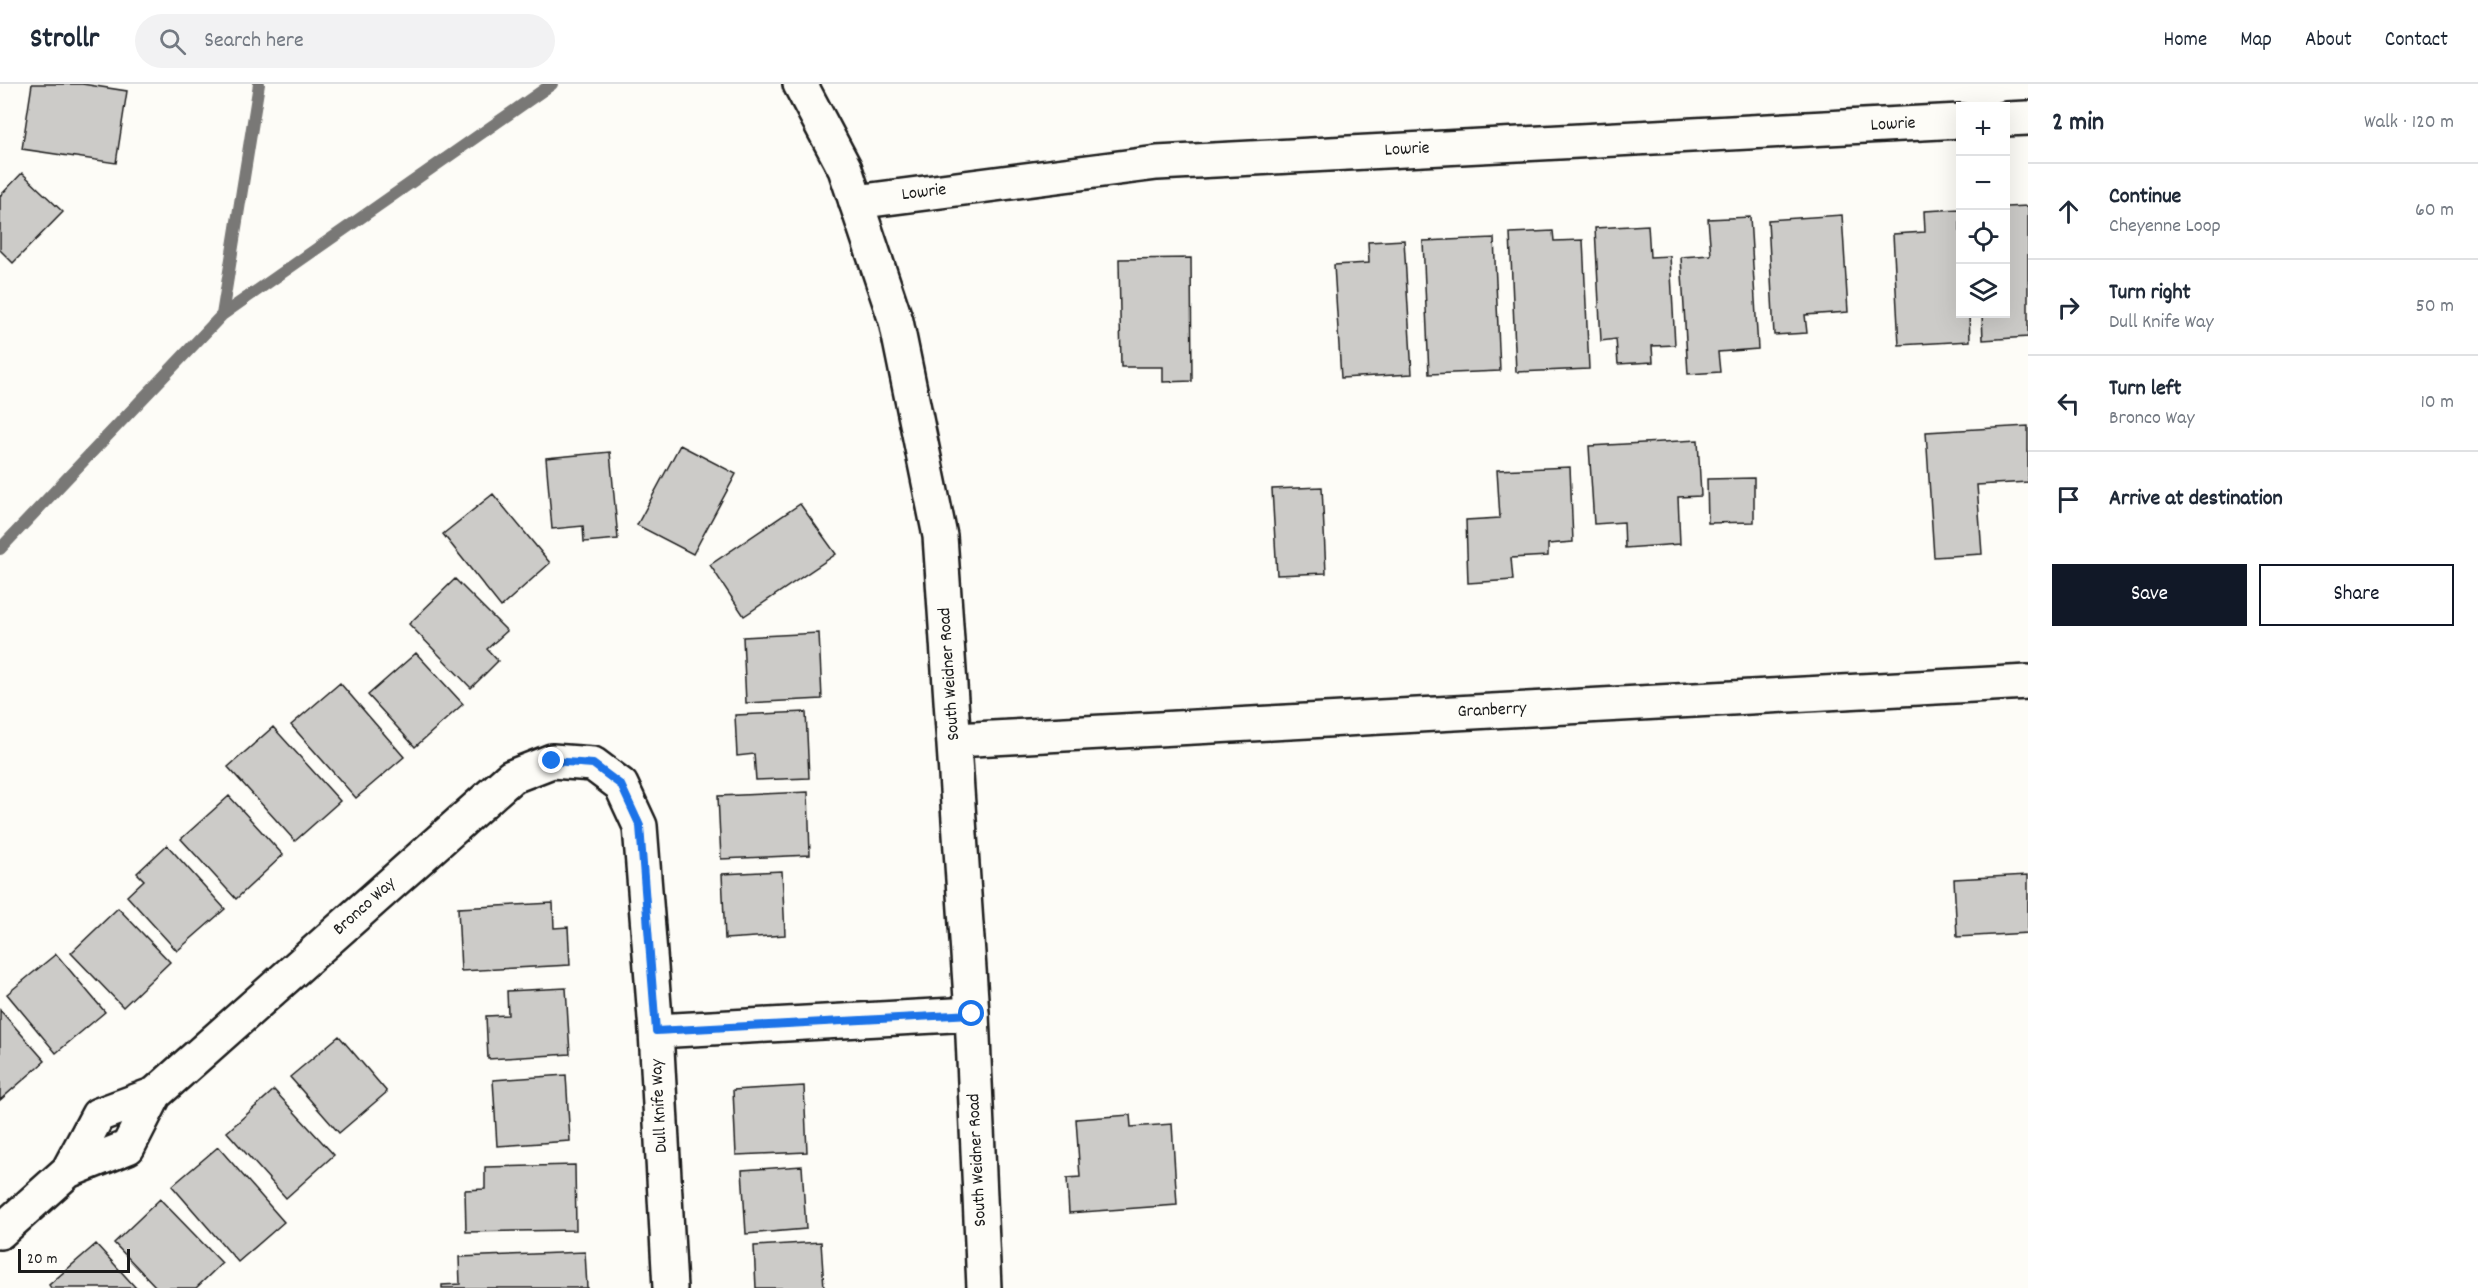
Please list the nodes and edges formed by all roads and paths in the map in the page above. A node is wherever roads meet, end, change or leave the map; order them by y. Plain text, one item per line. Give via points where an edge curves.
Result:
1 (800, 84) edge
2 (2028, 118) edge
3 (2010, 119) edge
4 (1956, 122) edge
5 (856, 202) junction
6 (2028, 682) edge
7 (955, 740) junction
8 (593, 764) joint
9 (972, 1014) junction
10 (656, 1031) junction
11 (0, 1232) edge
12 (670, 1288) edge
13 (984, 1288) edge

1 - 5 street, South Weidner Road via 845,169
2 - 3 street
4 - 5 street, Lowrie via 1157,163
5 - 7 street, South Weidner Road via 896,321 940,536
6 - 7 street, Granberry
7 - 9 street, South Weidner Road
8 - 10 street, Dull Knife Way via 621,785 640,826
8 - 11 street, Bronco Way via 552,761 511,777 154,1094 98,1115 68,1171
9 - 10 street
9 - 13 street, South Weidner Road
10 - 12 street, Dull Knife Way

